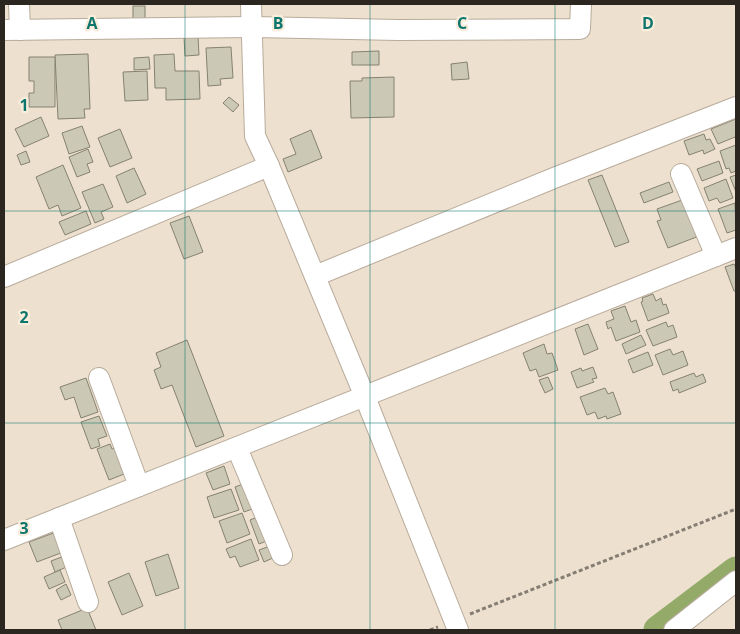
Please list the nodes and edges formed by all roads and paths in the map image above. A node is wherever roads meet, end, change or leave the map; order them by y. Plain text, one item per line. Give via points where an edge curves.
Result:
1 (19, 4) edge
2 (251, 4) edge
3 (581, 4) edge
4 (251, 27) junction
5 (12, 30) edge
6 (736, 107) edge
7 (269, 166) junction
8 (681, 174) dead end
9 (736, 248) edge
10 (716, 256) junction
11 (315, 276) junction
12 (4, 277) edge
13 (99, 378) dead end
14 (365, 396) junction
15 (237, 448) junction
16 (140, 486) junction
17 (736, 509) edge
18 (59, 518) junction
19 (4, 540) edge
20 (282, 555) dead end
21 (736, 581) edge
22 (88, 602) dead end
23 (456, 625) edge
24 (674, 630) edge

1 - 5 street
2 - 4 street
3 - 4 street via 580,29
4 - 5 street
4 - 7 street via 255,136
6 - 11 street
7 - 11 street
7 - 12 street
8 - 10 street
9 - 10 street
10 - 14 street
11 - 14 street
13 - 16 street
14 - 15 street
14 - 23 street
15 - 16 street
15 - 20 street
16 - 18 street
17 - 23 path
18 - 19 street
18 - 22 street
21 - 24 street

